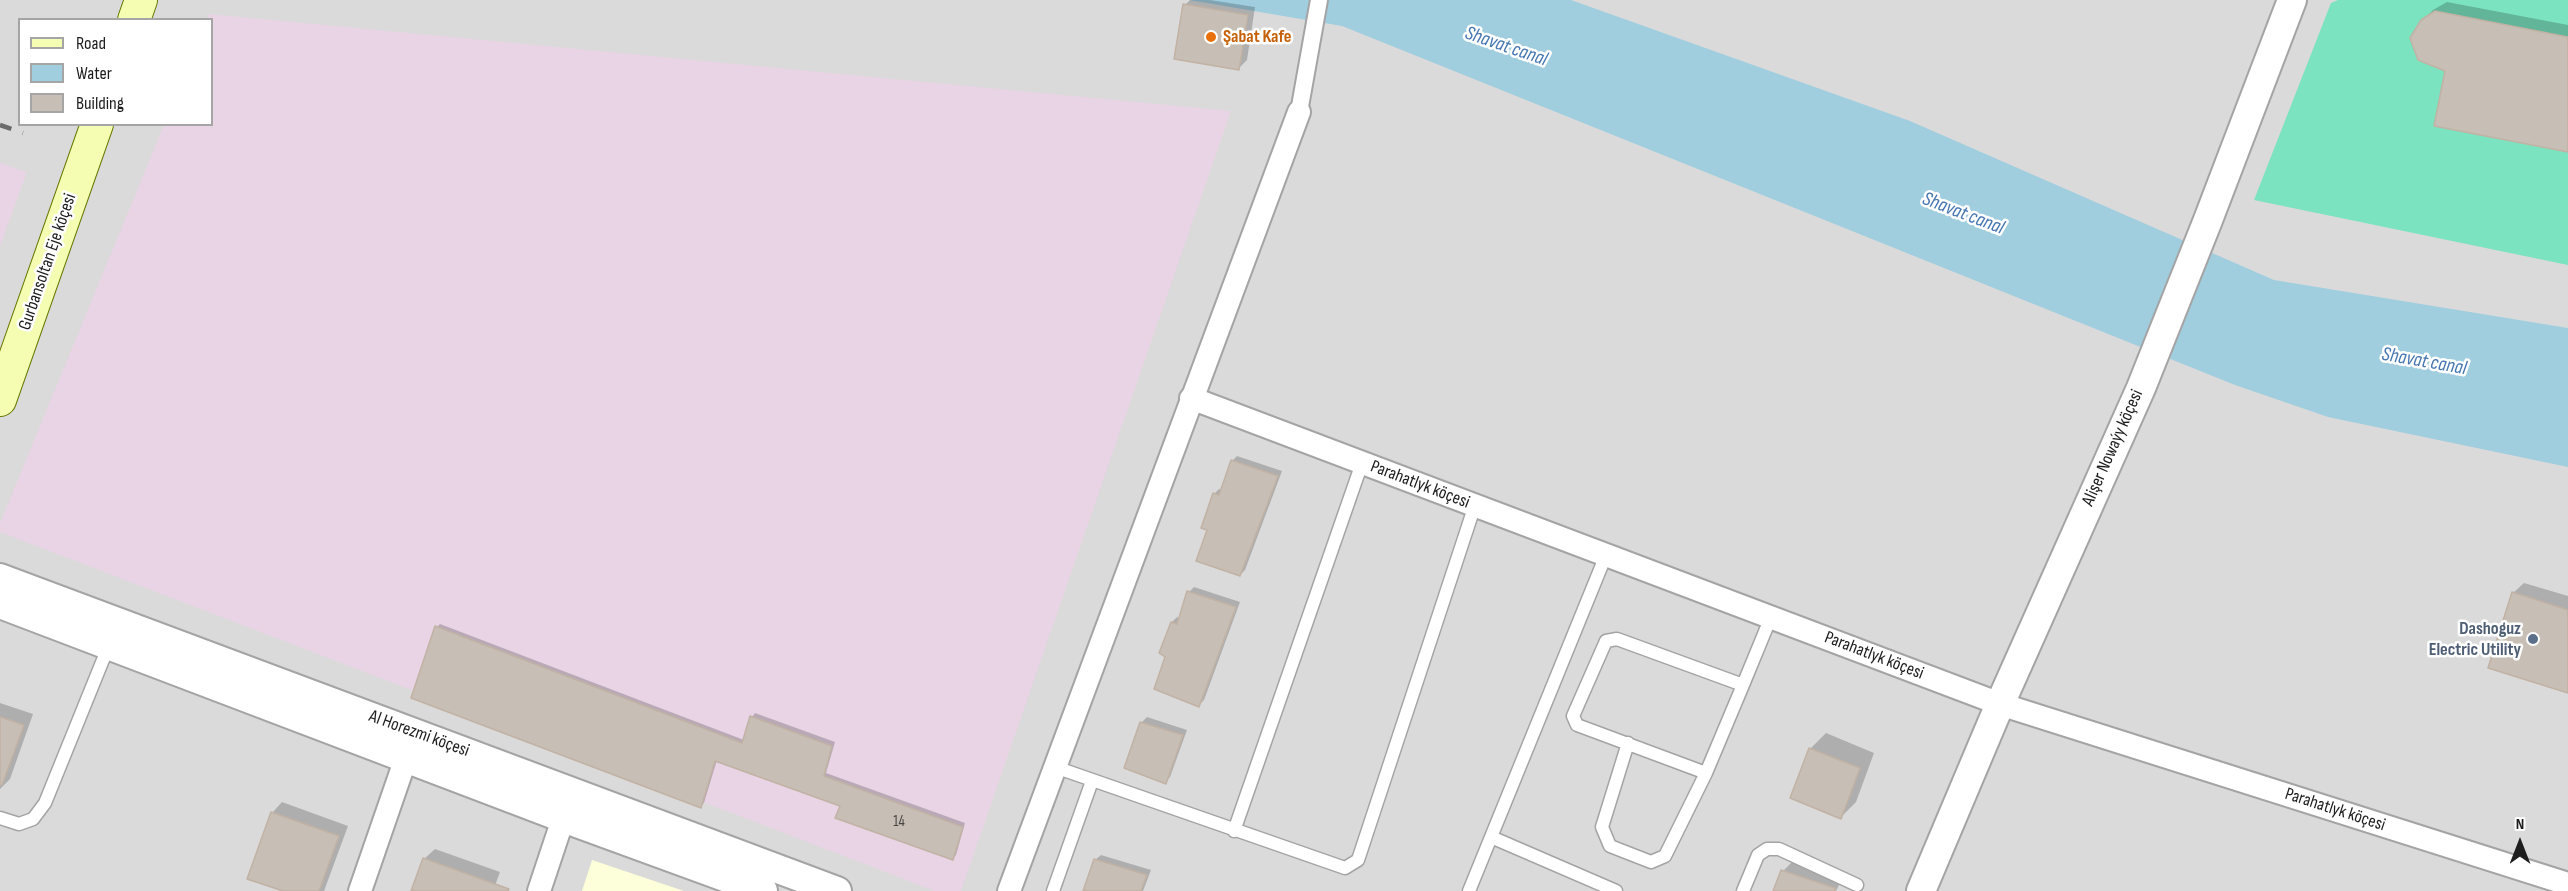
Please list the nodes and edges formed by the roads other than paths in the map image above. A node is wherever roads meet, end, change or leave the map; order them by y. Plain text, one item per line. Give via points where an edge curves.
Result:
1 (141, 0) edge
2 (1319, 0) edge
3 (2292, 0) edge
4 (2308, 0) edge
5 (135, 18) edge
6 (1299, 112) joint
7 (96, 126) edge
8 (2214, 222) junction
9 (1191, 398) junction
10 (0, 400) edge
11 (1362, 463) junction
12 (1474, 505) junction
13 (1606, 555) junction
14 (0, 578) edge
15 (0, 604) edge
16 (1771, 617) junction
17 (109, 645) junction
18 (1743, 685) junction
19 (2008, 707) junction
20 (1628, 743) junction
21 (406, 758) junction
22 (1055, 767) junction
23 (1706, 773) junction
24 (1092, 781) junction
25 (568, 805) junction
26 (0, 818) edge
27 (1234, 831) junction
28 (1491, 837) junction
29 (2568, 884) edge
30 (1857, 885) dead end
31 (360, 891) edge
32 (539, 891) edge
33 (764, 891) edge
34 (837, 891) edge
35 (1009, 891) edge
36 (1053, 891) edge
37 (1469, 891) edge
38 (1616, 891) edge
39 (1743, 891) edge
40 (1921, 891) edge
41 (1942, 891) edge

1 - 5 main road
2 - 6 street
3 - 8 street, Alişer Nowaýy köçesi
4 - 8 street, Alişer Nowaýy köçesi
6 - 9 street
7 - 10 main road, Gurbansoltan Eje köçesi
8 - 19 street, Alişer Nowaýy köçesi via 2147,390
9 - 11 street, Parahatlyk köçesi
9 - 22 street
11 - 12 street, Parahatlyk köçesi
11 - 27 lane
12 - 13 street, Parahatlyk köçesi
12 - 27 lane via 1358,860 1345,868
13 - 16 street, Parahatlyk köçesi
13 - 28 lane
14 - 25 street, Al Horezmi köçesi
15 - 17 street, Al Horezmi köçesi
16 - 18 lane
16 - 19 street, Parahatlyk köçesi
17 - 21 street, Al Horezmi köçesi
17 - 26 lane via 45,803 33,819 20,824
18 - 20 lane via 1617,639 1606,641 1573,716 1577,725
18 - 23 lane
19 - 29 street, Parahatlyk köçesi
19 - 40 street, Alişer Nowaýy köçesi
19 - 41 street, Alişer Nowaýy köçesi
20 - 23 lane
20 - 23 lane via 1602,827 1610,846 1651,862 1665,856
21 - 25 street, Al Horezmi köçesi
21 - 31 street
22 - 24 lane
22 - 35 street
24 - 27 lane
24 - 36 lane
25 - 32 street
25 - 33 street, Al Horezmi köçesi
25 - 34 street, Al Horezmi köçesi
28 - 37 lane
28 - 38 lane
30 - 39 lane via 1779,849 1767,849 1758,855

